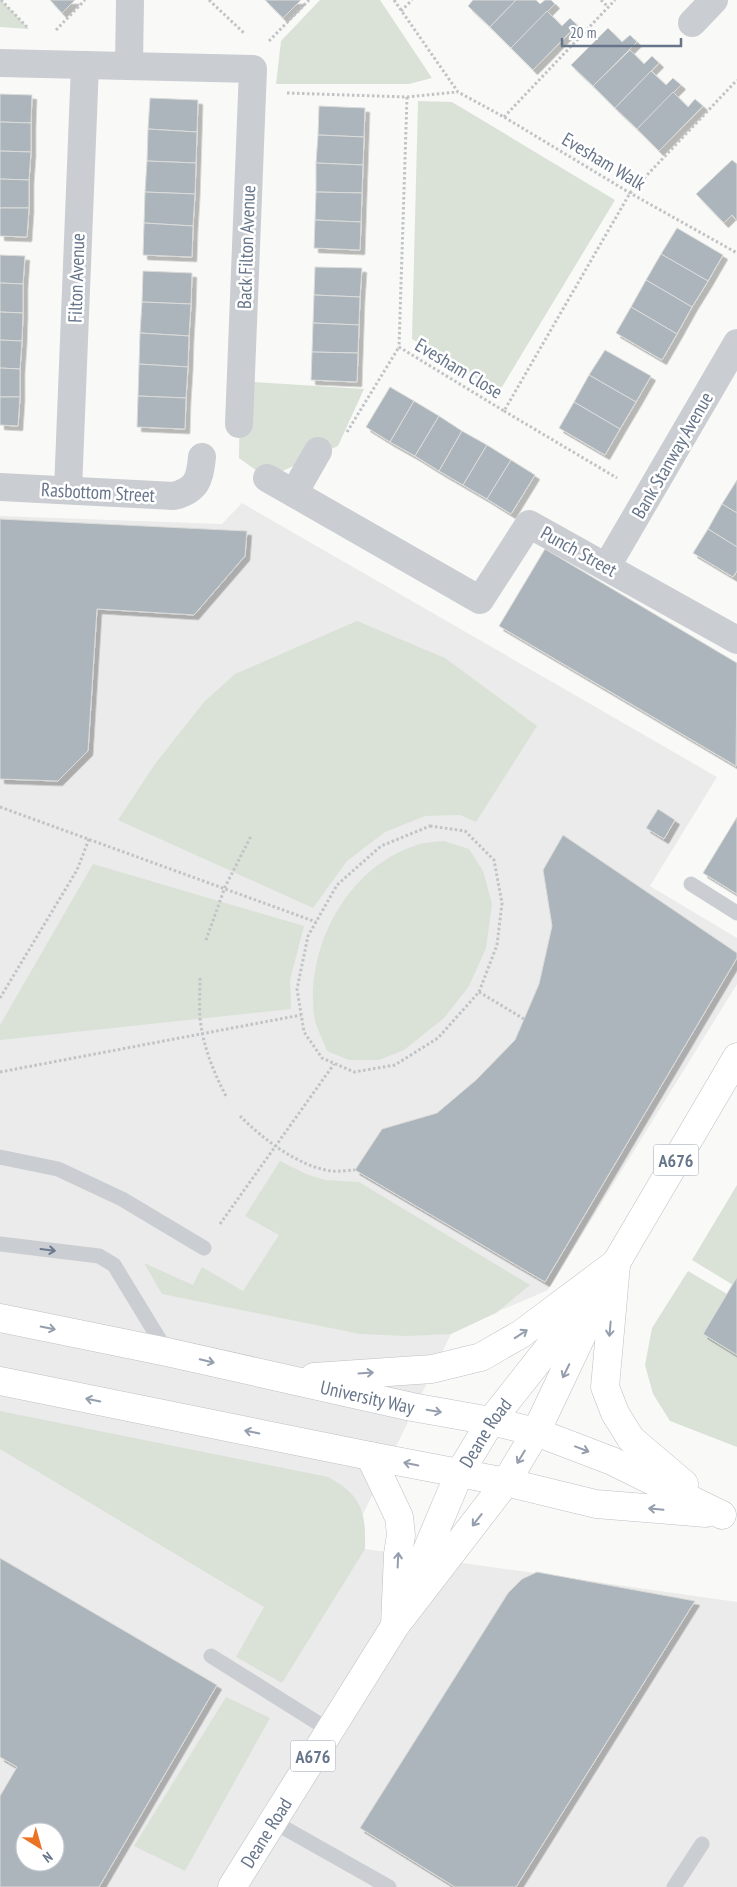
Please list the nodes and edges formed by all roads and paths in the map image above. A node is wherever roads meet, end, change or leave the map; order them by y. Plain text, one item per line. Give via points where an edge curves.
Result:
1 (85, 0) edge
2 (130, 0) edge
3 (209, 0) edge
4 (309, 0) edge
5 (394, 0) edge
6 (412, 0) edge
7 (601, 0) edge
8 (615, 0) edge
9 (714, 0) edge
10 (608, 7) junction
11 (402, 11) junction
12 (692, 23) dead end
13 (50, 36) dead end
14 (0, 63) edge
15 (85, 65) junction
16 (129, 66) junction
17 (256, 71) junction
18 (737, 80) edge
19 (458, 92) junction
20 (407, 97) junction
21 (504, 117) junction
22 (630, 193) junction
23 (737, 253) edge
24 (737, 343) edge
25 (399, 347) junction
26 (504, 411) junction
27 (239, 424) dead end
28 (318, 451) joint
29 (202, 457) dead end
30 (267, 478) dead end
31 (0, 487) edge
32 (68, 490) junction
33 (294, 493) junction
34 (648, 496) junction
35 (607, 566) junction
36 (737, 640) edge
37 (0, 807) edge
38 (251, 836) dead end
39 (89, 839) junction
40 (691, 884) dead end
41 (225, 887) junction
42 (737, 913) edge
43 (316, 922) junction
44 (206, 940) dead end
45 (200, 978) dead end
46 (479, 992) junction
47 (0, 998) edge
48 (301, 1015) junction
49 (524, 1019) dead end
50 (202, 1035) junction
51 (737, 1057) edge
52 (334, 1064) junction
53 (0, 1072) edge
54 (226, 1096) dead end
55 (240, 1116) dead end
56 (276, 1146) junction
57 (0, 1157) edge
58 (355, 1170) dead end
59 (0, 1244) edge
60 (204, 1248) joint
61 (616, 1263) junction
62 (0, 1318) edge
63 (167, 1352) junction
64 (282, 1379) junction
65 (0, 1381) edge
66 (491, 1421) junction
67 (536, 1432) junction
68 (370, 1456) junction
69 (459, 1474) junction
70 (506, 1482) junction
71 (729, 1516) edge
72 (395, 1626) junction
73 (211, 1656) dead end
74 (329, 1730) junction
75 (272, 1821) junction
76 (702, 1844) dead end
77 (232, 1887) edge
78 (389, 1887) edge
79 (674, 1887) edge

1 - 13 path
2 - 16 street
3 - 17 path
4 - 17 path via 269,41
5 - 11 path, Evesham Walk
6 - 11 path
7 - 10 path
8 - 10 path
9 - 12 street
10 - 21 path
11 - 19 path, Evesham Walk
14 - 15 street
15 - 16 street
15 - 32 street, Filton Avenue
16 - 17 street
17 - 20 path
17 - 27 street, Back Filton Avenue
18 - 22 path, Evesham Close
19 - 20 path
19 - 21 path, Evesham Walk
20 - 25 path, Evesham Close
21 - 22 path, Evesham Walk
22 - 23 path, Evesham Walk
22 - 26 path, Evesham Close
24 - 34 street, Bank Stanway Avenue
25 - 26 path, Evesham Close
25 - 28 path via 338,446
26 - 34 path
28 - 33 street
29 - 32 street, Rasbottom Street via 202,492 174,496
30 - 33 street, Punch Street
31 - 32 street, Rasbottom Street
33 - 35 street, Punch Street via 480,600 529,524
34 - 35 street, Bank Stanway Avenue
35 - 36 street, Punch Street
37 - 39 path
38 - 41 path
39 - 41 path
39 - 47 path via 77,870
40 - 42 lane
41 - 43 path
41 - 44 path
43 - 46 path via 337,885 381,846 430,826 465,831 494,860 502,903 498,945
43 - 48 path via 308,936 297,989
45 - 50 path
46 - 49 path
46 - 52 path via 438,1038 395,1065 354,1072
48 - 50 path
48 - 52 path via 304,1032 322,1058
50 - 53 path
50 - 54 path via 211,1067
51 - 61 main road, Deane Road / A676
52 - 56 path
55 - 56 path
56 - 58 path via 305,1163 331,1171
56 - 60 path
57 - 60 lane via 58,1169 122,1199
59 -> 63 lane via 99,1256 114,1265
64 -> 61 main road via 432,1369 481,1356 521,1334
61 - 66 main road, Deane Road / A676
61 -> 67 main road, Deane Road / A676
61 -> 71 main road via 605,1387 615,1413 631,1439
62 -> 63 main road, University Way
63 -> 64 main road, University Way
64 -> 66 main road, University Way
68 -> 65 main road
66 - 67 main road, University Way
66 - 69 main road, Deane Road / A676
67 -> 70 main road, Deane Road / A676
67 -> 71 main road, University Way via 612,1461
69 -> 68 main road
72 -> 68 main road via 401,1535 399,1517
69 - 70 main road
69 - 72 main road, Deane Road / A676
71 -> 70 main road via 596,1504
70 -> 72 main road, Deane Road / A676
72 - 74 main road, Deane Road / A676
73 - 74 lane
74 - 75 main road, Deane Road / A676
75 - 77 main road, Deane Road / A676
75 - 78 lane
76 - 79 lane

